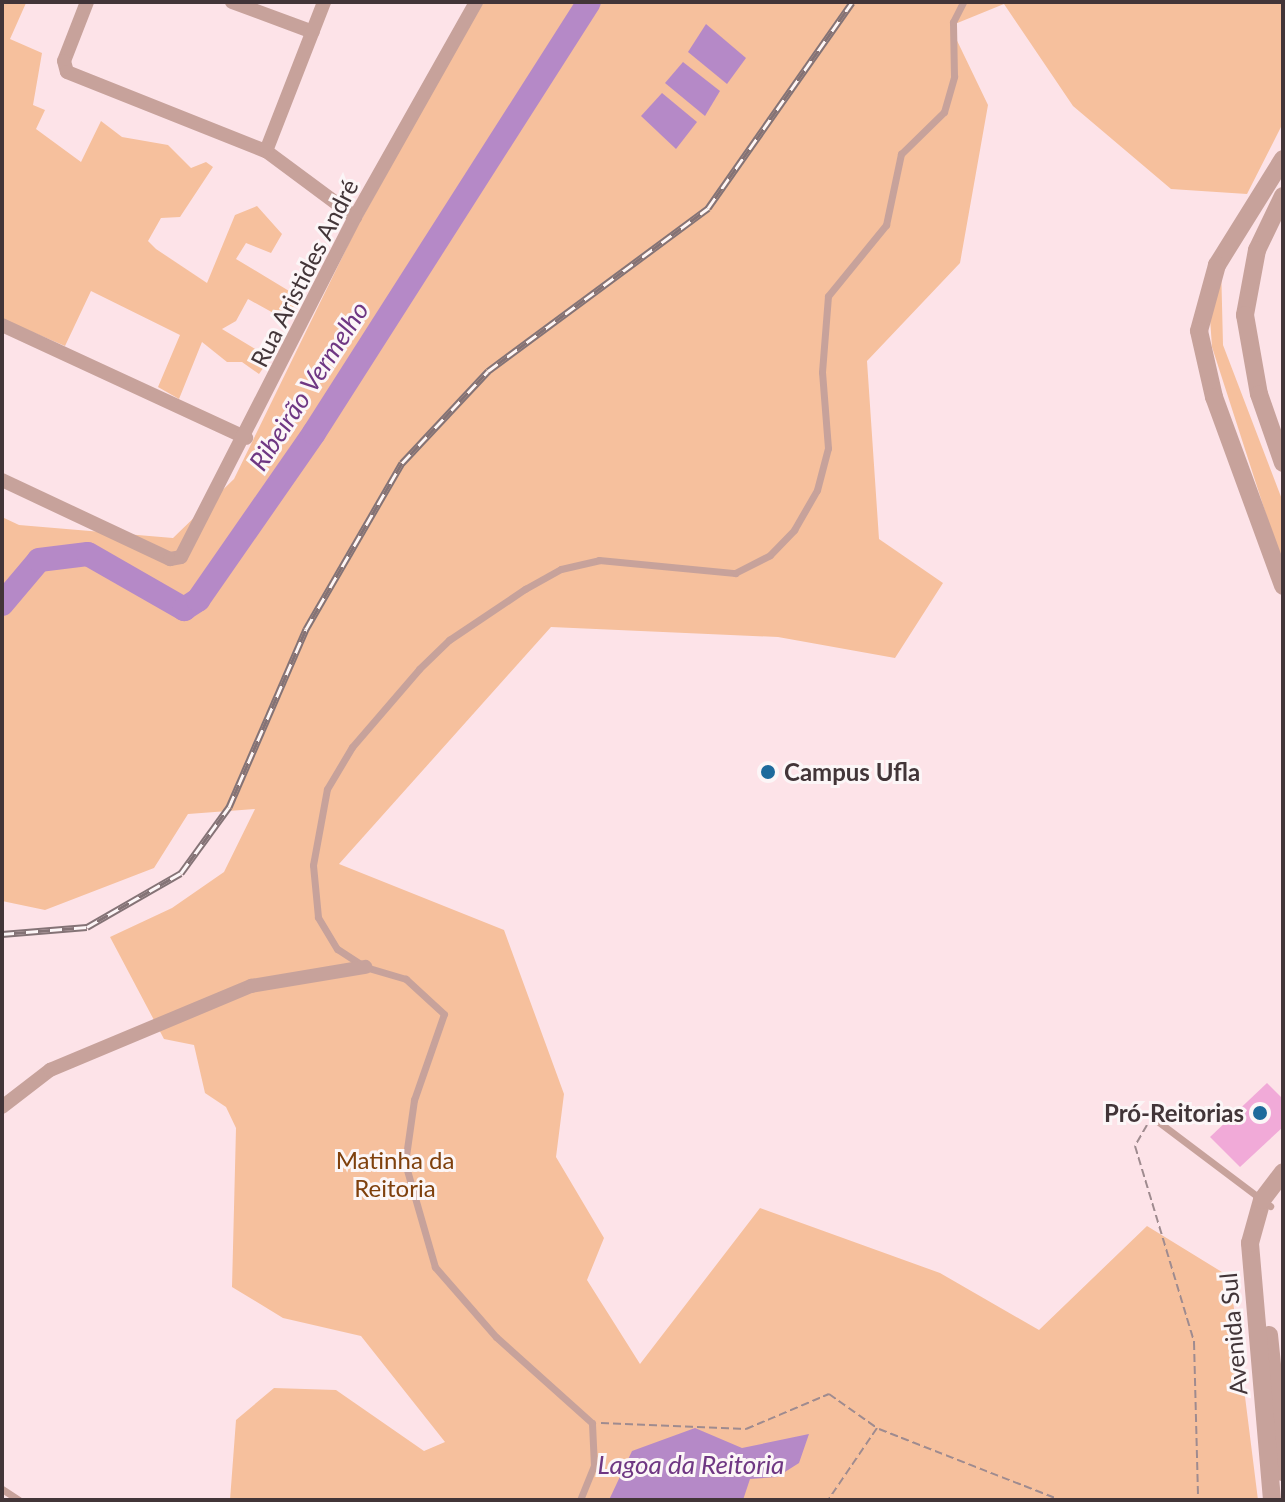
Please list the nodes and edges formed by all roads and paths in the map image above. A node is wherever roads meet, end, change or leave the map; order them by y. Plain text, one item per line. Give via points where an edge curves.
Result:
1 (87, 2) edge
2 (232, 2) edge
3 (324, 2) edge
4 (476, 2) edge
5 (963, 2) edge
6 (313, 32) junction
7 (266, 151) junction
8 (1283, 159) edge
9 (1283, 196) edge
10 (355, 217) junction
11 (2, 325) edge
12 (246, 438) junction
13 (1283, 463) edge
14 (2, 480) edge
15 (1283, 586) edge
16 (365, 967) junction
17 (2, 1107) edge
18 (1152, 1117) joint
19 (1283, 1172) edge
20 (1283, 1188) edge
21 (1266, 1203) junction
22 (592, 1423) junction
23 (877, 1428) junction
24 (1283, 1472) edge
25 (2, 1489) edge
26 (19, 1500) edge
27 (580, 1500) edge
28 (828, 1500) edge
29 (1060, 1500) edge
30 (1198, 1500) edge
31 (1272, 1500) edge

1 - 7 street via 63,68
2 - 6 street
3 - 6 street
4 - 10 street, Rua Aristides André
5 - 16 lane via 953,22 953,85 944,112 901,154 886,225 828,296 822,358 828,448 817,490 794,530 770,555 735,573 599,560 561,569 449,640 419,669 352,747 327,789 316,833 318,917 337,949
6 - 7 street
7 - 10 street
8 - 15 street via 1217,265 1199,331 1214,397
9 - 13 street via 1257,250 1245,315 1259,394
10 - 12 street, Rua Aristides André
11 - 12 street
12 - 14 street, Rua Aristides André via 186,551 170,559
16 - 17 street via 251,986 50,1070
16 - 22 lane via 406,979 444,1014 414,1100 405,1163 435,1267 496,1337
18 - 21 lane
18 - 30 path via 1135,1146 1194,1342
19 - 21 street, Avenida Sul
20 - 21 street, Avenida Sul
21 - 24 street, Avenida Sul via 1260,1265
21 - 31 street, Avenida Sul via 1250,1243 1250,1283
22 - 23 path via 746,1429 829,1394
22 - 27 lane via 594,1466
23 - 28 path
23 - 29 path
25 - 26 lane

